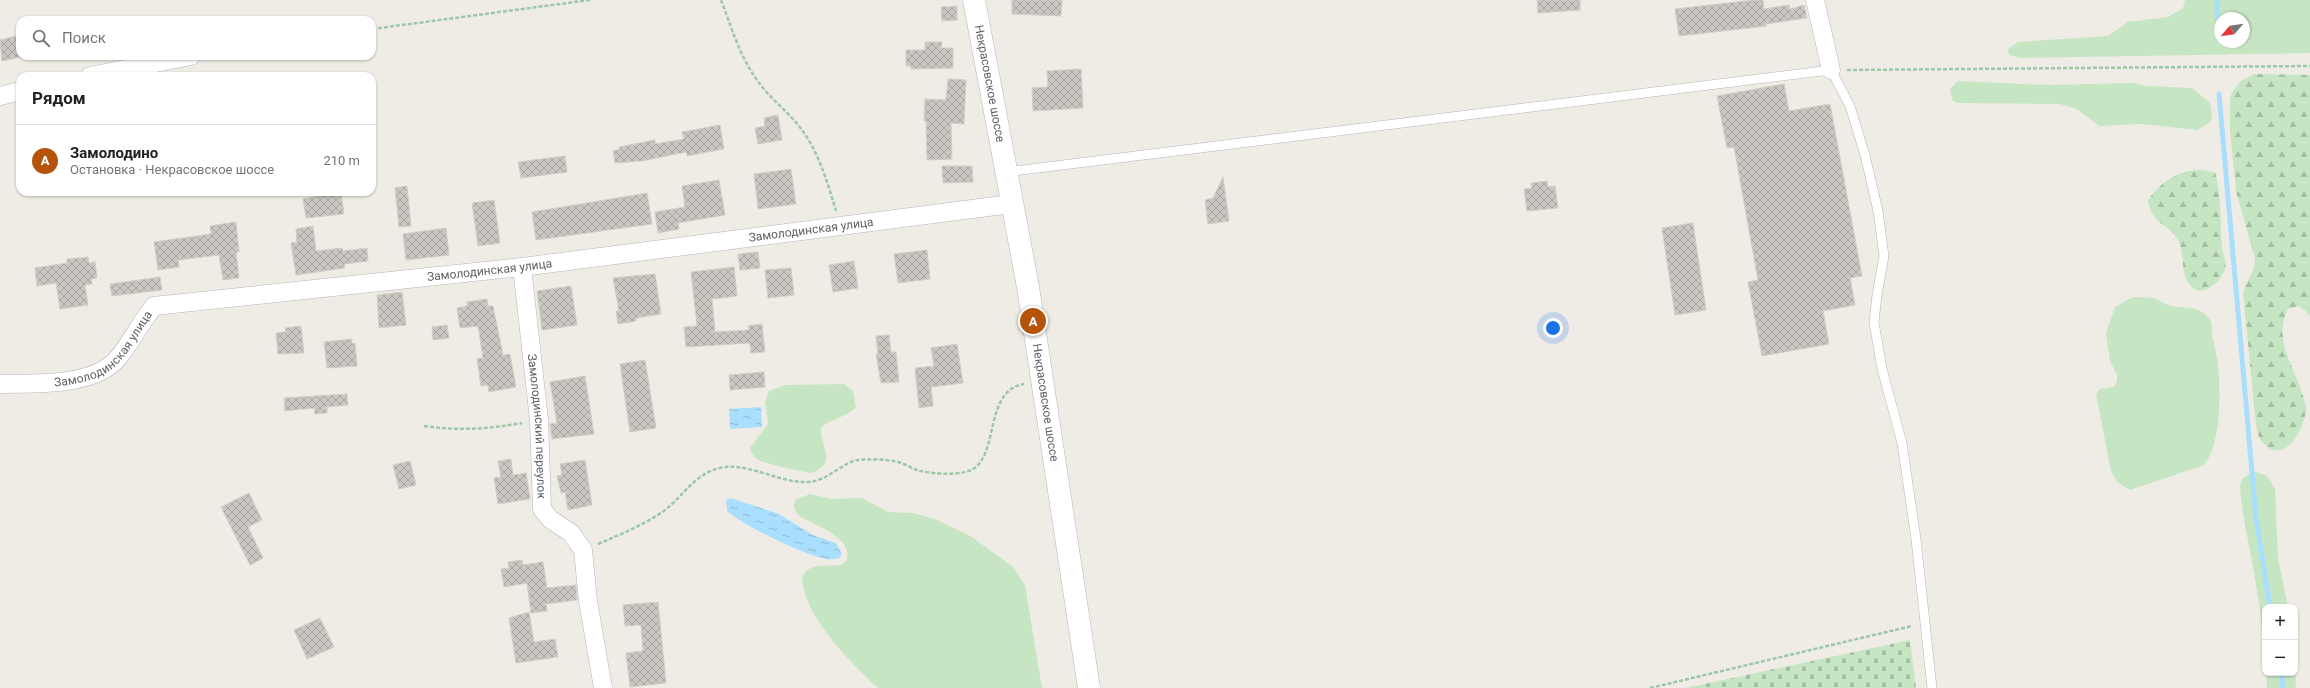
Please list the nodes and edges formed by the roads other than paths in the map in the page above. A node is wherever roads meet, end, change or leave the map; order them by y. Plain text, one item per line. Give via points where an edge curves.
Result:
1 (974, 0) edge
2 (1815, 0) edge
3 (171, 60) edge
4 (1830, 70) junction
5 (110, 72) edge
6 (16, 92) edge
7 (0, 96) edge
8 (1006, 172) junction
9 (1011, 204) junction
10 (522, 266) junction
11 (0, 384) edge
12 (603, 688) edge
13 (1089, 688) edge
14 (1932, 688) edge

1 - 8 street, Некрасовское шоссе
2 - 4 street
3 - 5 street
4 - 8 lane
4 - 14 lane via 1850,106 1878,211 1884,256 1874,322 1882,369 1902,443 1916,539
6 - 7 street
8 - 9 street, Некрасовское шоссе
9 - 10 street, Замолодинская улица
9 - 13 street, Некрасовское шоссе via 1028,287
10 - 11 street, Замолодинская улица via 154,306 117,360 96,373 63,383
10 - 12 street, Замолодинский переулок via 539,420 542,509 550,519 571,533 583,550 588,601

